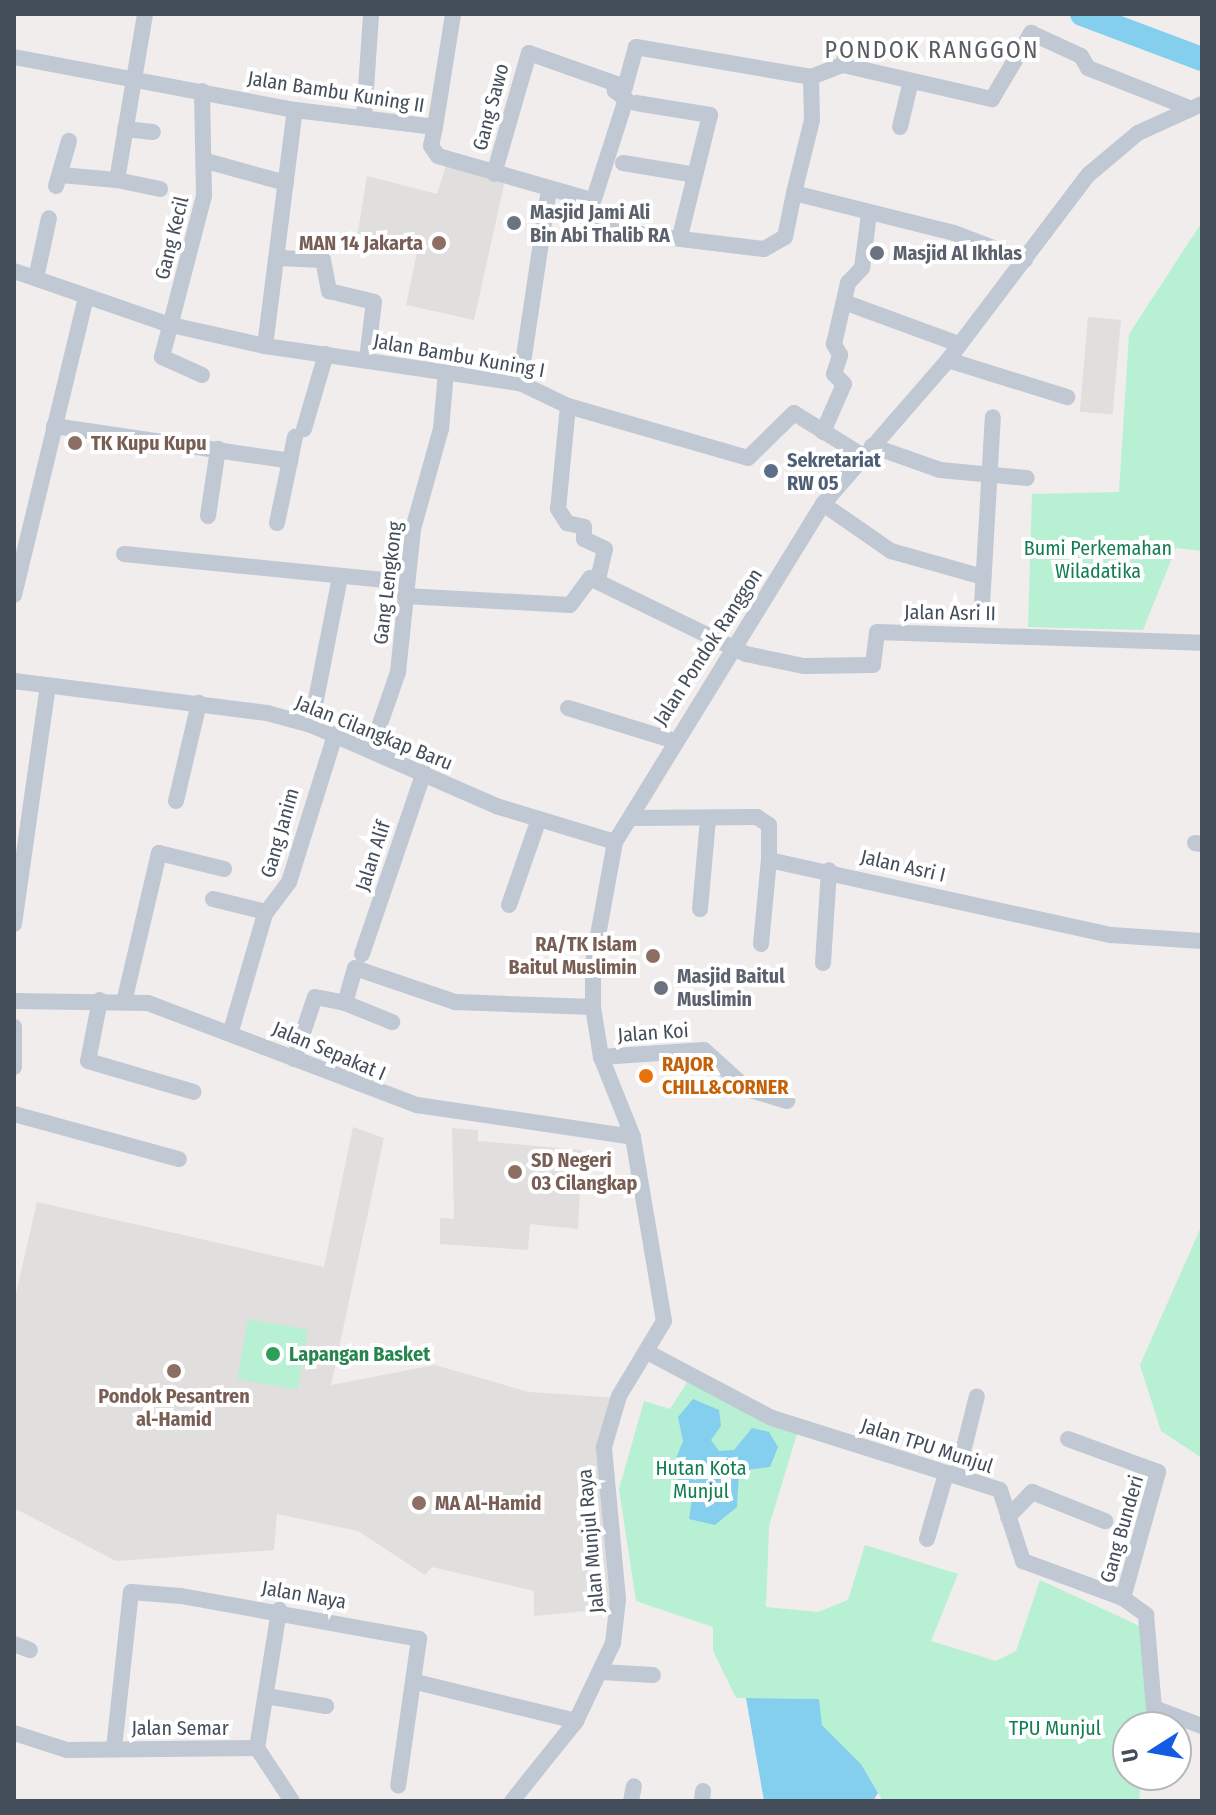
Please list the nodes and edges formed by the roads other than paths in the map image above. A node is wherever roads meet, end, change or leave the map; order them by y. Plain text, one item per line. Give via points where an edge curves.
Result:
1 (145, 14) edge
2 (371, 14) edge
3 (453, 14) edge
4 (14, 57) edge
5 (562, 70) dead end
6 (811, 77) junction
7 (133, 80) junction
8 (910, 85) junction
9 (202, 91) junction
10 (631, 101) junction
11 (1195, 105) edge
12 (295, 110) junction
13 (364, 118) junction
14 (435, 127) junction
15 (900, 127) dead end
16 (125, 129) junction
17 (153, 132) dead end
18 (69, 141) dead end
19 (206, 161) junction
20 (623, 163) dead end
21 (494, 174) junction
22 (690, 174) junction
23 (117, 180) junction
24 (286, 183) junction
25 (160, 189) dead end
26 (549, 190) junction
27 (794, 193) junction
28 (591, 208) junction
29 (869, 214) junction
30 (49, 218) dead end
31 (680, 236) junction
32 (279, 258) junction
33 (1025, 260) junction
34 (14, 271) edge
35 (36, 278) junction
36 (86, 298) junction
37 (844, 302) junction
38 (172, 325) junction
39 (959, 344) junction
40 (265, 346) junction
41 (326, 354) junction
42 (367, 359) junction
43 (948, 360) junction
44 (446, 372) junction
45 (202, 375) dead end
46 (520, 383) junction
47 (1067, 397) dead end
48 (568, 406) junction
49 (993, 417) dead end
50 (54, 426) junction
51 (823, 432) junction
52 (218, 449) junction
53 (868, 451) junction
54 (290, 461) junction
55 (1027, 478) dead end
56 (989, 479) junction
57 (823, 504) junction
58 (208, 516) dead end
59 (277, 523) dead end
60 (124, 554) dead end
61 (340, 577) junction
62 (983, 577) junction
63 (598, 580) junction
64 (406, 589) junction
65 (14, 595) edge
66 (982, 605) dead end
67 (1202, 643) edge
68 (731, 648) junction
69 (14, 681) edge
70 (48, 685) junction
71 (199, 703) junction
72 (568, 708) dead end
73 (311, 725) junction
74 (335, 735) junction
75 (672, 740) junction
76 (371, 750) junction
77 (424, 772) junction
78 (176, 801) dead end
79 (630, 818) junction
80 (539, 819) junction
81 (708, 819) junction
82 (615, 842) junction
83 (769, 860) junction
84 (224, 869) dead end
85 (829, 870) junction
86 (213, 899) dead end
87 (509, 905) dead end
88 (700, 909) dead end
89 (266, 912) junction
90 (14, 924) edge
91 (1202, 941) edge
92 (761, 944) dead end
93 (359, 961) junction
94 (823, 963) dead end
95 (125, 998) junction
96 (100, 1000) junction
97 (14, 1001) edge
98 (345, 1003) junction
99 (593, 1007) junction
100 (392, 1022) dead end
101 (14, 1027) edge
102 (231, 1031) junction
103 (601, 1057) junction
104 (294, 1059) junction
105 (14, 1067) edge
106 (194, 1092) dead end
107 (787, 1101) dead end
108 (14, 1114) edge
109 (633, 1137) junction
110 (179, 1159) dead end
111 (649, 1353) junction
112 (977, 1396) dead end
113 (1068, 1439) dead end
114 (951, 1475) junction
115 (1008, 1517) junction
116 (1105, 1521) dead end
117 (927, 1539) dead end
118 (1123, 1598) junction
119 (279, 1610) junction
120 (601, 1672) junction
121 (653, 1675) dead end
122 (416, 1682) junction
123 (266, 1696) junction
124 (326, 1706) dead end
125 (576, 1721) junction
126 (1202, 1726) edge
127 (14, 1733) edge
128 (114, 1748) junction
129 (257, 1748) junction
130 (398, 1786) dead end
131 (292, 1801) edge
132 (512, 1801) edge

1 - 7 street
2 - 13 street
3 - 14 street
4 - 7 street, Jalan Bambu Kuning II
5 - 10 street
6 - 8 street via 845,57
6 - 21 street, Gang Sawo via 636,47 625,87 529,53
6 - 27 street via 812,120
7 - 9 street, Jalan Bambu Kuning II
7 - 16 street
8 - 11 street via 992,99 1031,33 1081,56 1088,68
8 - 15 street
9 - 12 street, Jalan Bambu Kuning II
9 - 19 street, Gang Kecil
10 - 22 street via 710,115
10 - 28 street
11 - 33 street, Jalan Pondok Ranggon via 1113,150 1051,219
12 - 13 street, Jalan Bambu Kuning II
12 - 24 street
13 - 14 street, Jalan Bambu Kuning II
14 - 21 street, Jalan Bambu Kuning II via 431,146 438,156
16 - 17 street
16 - 23 street
18 - 23 street via 59,180
19 - 24 street
19 - 38 street, Gang Kecil
20 - 22 street
21 - 26 street, Jalan Bambu Kuning II
22 - 31 street
23 - 25 street
24 - 32 street
26 - 28 street, Jalan Bambu Kuning II via 579,195
26 - 46 street
27 - 29 street
27 - 31 street, Jalan Bambu Kuning II via 788,229 775,246
28 - 31 street, Jalan Bambu Kuning II via 594,228
29 - 33 street
29 - 37 street via 862,268
30 - 35 street
32 - 40 street
32 - 42 street via 323,260 329,291 374,302
33 - 39 street, Jalan Pondok Ranggon
34 - 35 street, Jalan Bambu Kuning I
35 - 36 street, Jalan Bambu Kuning I
36 - 38 street, Jalan Bambu Kuning I
36 - 50 street
37 - 39 street
37 - 51 street via 834,374 844,384
38 - 40 street, Jalan Bambu Kuning I
38 - 45 street, Gang Kecil via 162,360
39 - 43 street, Jalan Pondok Ranggon
40 - 41 street, Jalan Bambu Kuning I
41 - 42 street, Jalan Bambu Kuning I
41 - 54 street
42 - 44 street, Jalan Bambu Kuning I
43 - 47 street
43 - 53 street, Jalan Pondok Ranggon
44 - 46 street, Jalan Bambu Kuning I
44 - 64 street, Gang Lengkong via 441,429
46 - 48 street, Jalan Bambu Kuning I
48 - 51 street, Jalan Bambu Kuning I via 753,458 794,413
48 - 63 street via 558,509 567,523 584,527 584,539 605,549
49 - 56 street
50 - 52 street
50 - 65 street
51 - 53 street, Jalan Bambu Kuning I
52 - 54 street
52 - 58 street
53 - 56 street, Jalan Bambu Kuning I
53 - 57 street, Jalan Pondok Ranggon
54 - 59 street
55 - 56 street, Jalan Bambu Kuning I
56 - 62 street
57 - 62 street via 891,551
57 - 68 street, Jalan Pondok Ranggon
60 - 61 street
61 - 64 street
61 - 73 street
62 - 66 street
63 - 64 street via 590,578 570,605
63 - 68 street
64 - 76 street, Gang Lengkong via 398,672
67 - 68 street, Jalan Asri II via 877,632 875,660 860,669 804,666
68 - 75 street, Jalan Pondok Ranggon
69 - 70 street, Jalan Cilangkap Baru
70 - 71 street, Jalan Cilangkap Baru
70 - 90 street
71 - 73 street, Jalan Cilangkap Baru
71 - 78 street
72 - 75 street
73 - 74 street, Jalan Cilangkap Baru
74 - 76 street, Jalan Cilangkap Baru
74 - 89 street, Gang Janim via 289,882
75 - 79 street, Jalan Pondok Ranggon
76 - 77 street, Jalan Cilangkap Baru
77 - 80 street, Jalan Cilangkap Baru
77 - 93 street, Jalan Alif
79 - 81 street
79 - 82 street, Jalan Pondok Ranggon
80 - 82 street, Jalan Cilangkap Baru
80 - 87 street
81 - 83 street via 767,820
81 - 88 street
82 - 99 street, Jalan Pondok Ranggon via 597,936
83 - 85 street, Jalan Asri I
83 - 92 street
84 - 95 street via 159,853
85 - 91 street, Jalan Asri I via 1111,935
85 - 94 street
86 - 89 street
89 - 102 street, Gang Janim
93 - 98 street, Jalan Alif
93 - 99 street via 455,1002
95 - 96 street, Jalan Sepakat I
95 - 102 street, Jalan Sepakat I
96 - 97 street, Jalan Sepakat I
96 - 106 street via 88,1061
98 - 100 street
98 - 104 street via 315,997
99 - 103 street, Jalan Pondok Ranggon
101 - 105 street
102 - 104 street, Jalan Sepakat I
103 - 107 street, Jalan Koi via 704,1050 747,1089
103 - 109 street, Jalan Pondok Ranggon
104 - 109 street, Jalan Sepakat I via 417,1105
108 - 110 street
109 - 111 street, Jalan Pondok Ranggon via 664,1299 662,1335
111 - 114 street, Jalan TPU Munjul via 772,1418
111 - 120 street, Jalan Munjul Raya via 619,1396 604,1447 618,1624
112 - 114 street
113 - 118 street, Gang Bunderi via 1158,1472
114 - 115 street, Jalan TPU Munjul via 1000,1490
114 - 117 street
115 - 116 street via 1032,1492
115 - 118 street, Jalan TPU Munjul via 1023,1561
118 - 126 street, Jalan TPU Munjul via 1146,1615 1154,1708 1168,1719
119 - 122 street, Jalan Naya via 416,1636
119 - 123 street, Jalan Semar
119 - 128 street, Jalan Naya via 131,1592
120 - 121 street
120 - 125 street, Jalan Munjul Raya
122 - 125 street
122 - 130 street
123 - 124 street
123 - 129 street, Jalan Semar
125 - 132 street, Jalan Munjul Raya
127 - 128 street, Jalan Semar via 67,1750
128 - 129 street, Jalan Semar
129 - 131 street

